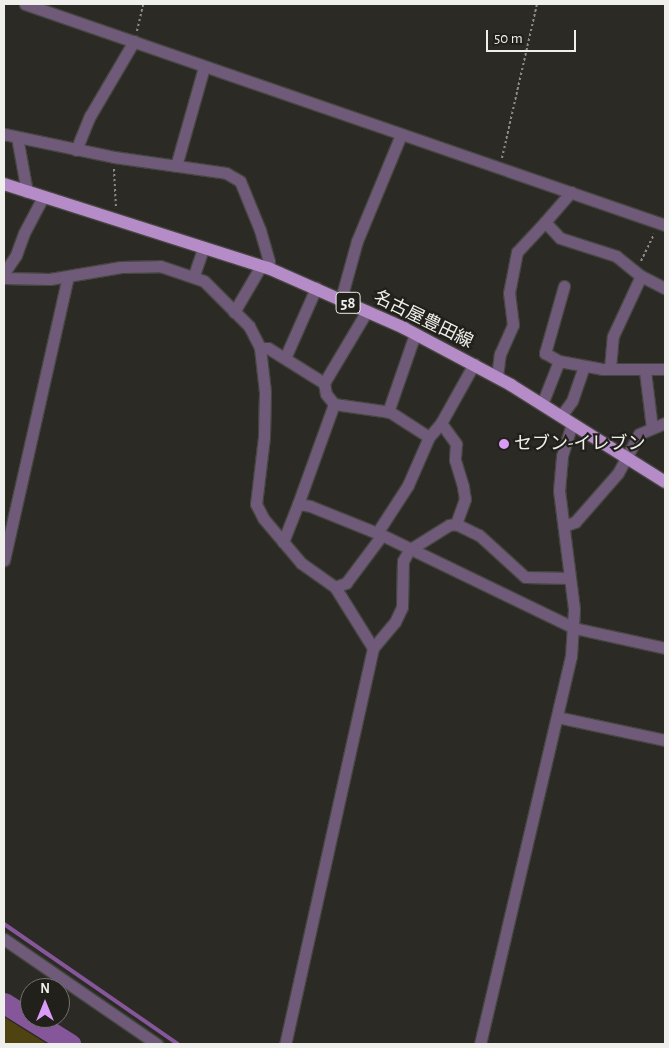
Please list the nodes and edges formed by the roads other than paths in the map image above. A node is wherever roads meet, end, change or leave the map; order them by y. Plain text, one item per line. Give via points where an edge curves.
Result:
1 (25, 4) edge
2 (134, 41) junction
3 (204, 67) junction
4 (4, 134) edge
5 (402, 135) junction
6 (17, 137) junction
7 (76, 150) junction
8 (176, 166) junction
9 (4, 184) edge
10 (27, 192) junction
11 (571, 192) junction
12 (43, 197) junction
13 (545, 222) junction
14 (662, 224) edge
15 (203, 249) junction
16 (264, 267) junction
17 (4, 273) edge
18 (638, 273) junction
19 (194, 275) junction
20 (68, 277) junction
21 (4, 278) edge
22 (564, 286) dead end
23 (316, 288) junction
24 (665, 288) edge
25 (341, 300) junction
26 (367, 311) junction
27 (234, 312) junction
28 (415, 334) junction
29 (260, 348) junction
30 (285, 358) junction
31 (559, 360) junction
32 (474, 364) junction
33 (584, 366) junction
34 (610, 368) junction
35 (665, 369) edge
36 (646, 371) junction
37 (497, 377) junction
38 (324, 383) junction
39 (334, 404) junction
40 (542, 404) junction
41 (388, 412) junction
42 (561, 416) junction
43 (441, 423) junction
44 (572, 423) junction
45 (665, 423) edge
46 (652, 428) junction
47 (429, 437) junction
48 (628, 458) junction
49 (665, 482) edge
50 (298, 504) junction
51 (456, 524) junction
52 (564, 526) junction
53 (379, 534) junction
54 (283, 542) junction
55 (410, 550) junction
56 (4, 560) edge
57 (570, 578) junction
58 (335, 587) junction
59 (574, 628) junction
60 (373, 648) junction
61 (665, 648) edge
62 (557, 717) junction
63 (665, 740) edge
64 (4, 939) edge
65 (157, 1044) edge
66 (285, 1044) edge
67 (480, 1044) edge

1 - 2 street
2 - 3 street
2 - 7 street via 90,116
3 - 5 street
3 - 8 street
4 - 6 street
5 - 11 street
5 - 25 street via 357,241
6 - 7 street
6 - 10 street
7 - 8 street
8 - 16 street via 226,173 240,182 270,261
9 - 10 main road, 名古屋豊田線 / 58
10 - 12 main road, 名古屋豊田線 / 58
11 - 13 street
11 - 14 street
12 - 15 main road, 名古屋豊田線 / 58
12 - 17 street
13 - 18 street via 560,238 616,256
13 - 37 street via 517,252 508,293 513,325 500,354
15 - 16 main road, 名古屋豊田線 / 58
15 - 19 street
16 - 23 main road, 名古屋豊田線 / 58
16 - 27 street
18 - 24 street
18 - 34 street via 613,336
19 - 20 street via 160,266 121,267
19 - 27 street
20 - 21 street
20 - 56 street
22 - 31 street via 545,353
23 - 25 main road, 名古屋豊田線 / 58
23 - 30 street
25 - 26 main road, 名古屋豊田線 / 58
26 - 28 main road, 名古屋豊田線 / 58
26 - 38 street
27 - 29 street via 249,326
28 - 32 main road, 名古屋豊田線 / 58
28 - 41 street
29 - 30 street
29 - 54 street via 265,392 264,437 256,504
30 - 38 street
31 - 33 street
31 - 40 street
32 - 37 main road, 名古屋豊田線 / 58
32 - 43 street
33 - 34 street
33 - 42 street via 572,402
34 - 36 street
35 - 36 street
36 - 46 street
37 - 40 main road, 名古屋豊田線 / 58
38 - 39 street via 326,394
39 - 41 street
39 - 50 street
40 - 42 main road, 名古屋豊田線 / 58
41 - 47 street
42 - 44 main road, 名古屋豊田線 / 58
43 - 47 street
43 - 51 street via 456,444 455,460 465,499
44 - 48 main road, 名古屋豊田線 / 58
44 - 52 street via 560,470
45 - 46 street
46 - 48 street via 639,434
47 - 53 street via 408,486
48 - 49 main road, 名古屋豊田線 / 58
48 - 52 street via 575,522
50 - 53 street
50 - 54 street
51 - 55 street via 448,525
51 - 57 street via 488,542 525,577
52 - 57 street
53 - 55 street
53 - 58 street via 346,583
54 - 58 street via 301,563
55 - 59 street
55 - 60 street via 403,561 402,608 395,622
57 - 59 street
58 - 60 street
59 - 61 street
59 - 62 street
60 - 66 street
62 - 63 street
62 - 67 street
64 - 65 street

